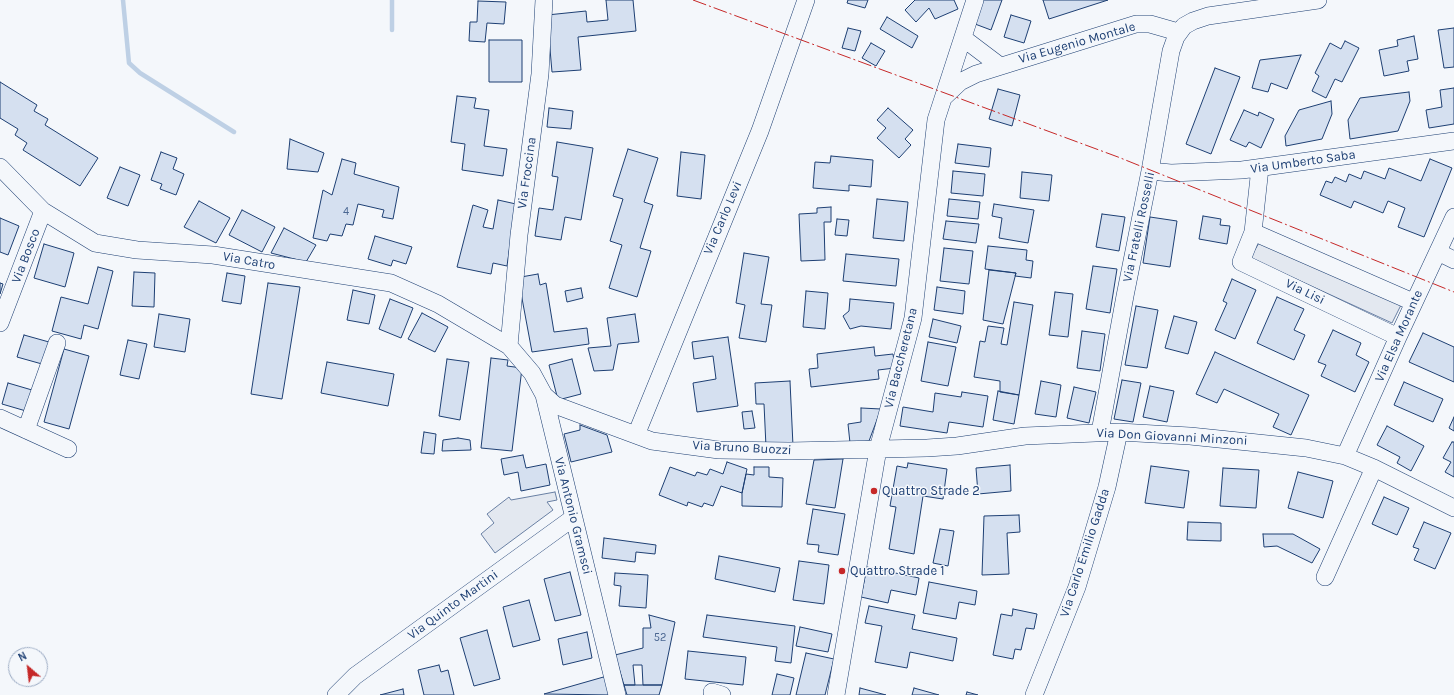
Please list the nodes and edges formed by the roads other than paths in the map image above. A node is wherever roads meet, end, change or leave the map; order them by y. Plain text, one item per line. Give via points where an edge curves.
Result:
1 (544, 0) edge
2 (806, 0) edge
3 (975, 0) edge
4 (1318, 0) edge
5 (1228, 7) edge
6 (1181, 29) junction
7 (963, 38) junction
8 (1000, 66) junction
9 (943, 98) junction
10 (1454, 141) edge
11 (0, 167) edge
12 (1260, 168) junction
13 (1150, 172) junction
14 (43, 211) junction
15 (1454, 217) edge
16 (1253, 232) junction
17 (1438, 252) junction
18 (1454, 260) edge
19 (1413, 302) junction
20 (0, 323) edge
21 (1398, 337) junction
22 (57, 343) dead end
23 (509, 346) junction
24 (544, 395) junction
25 (0, 418) edge
26 (26, 430) junction
27 (1100, 432) junction
28 (1119, 432) junction
29 (636, 435) junction
30 (878, 448) junction
31 (68, 449) dead end
32 (1345, 456) junction
33 (1374, 468) junction
34 (1454, 508) edge
35 (574, 518) junction
36 (1325, 577) dead end
37 (336, 695) edge
38 (617, 695) edge
39 (836, 695) edge
40 (1034, 695) edge

1 - 23 street, Via Froccina via 539,81 519,235
2 - 29 street, Via Carlo Levi via 760,131
3 - 7 street, Via Baccheretana
4 - 5 street
5 - 6 street
6 - 8 street, Via Eugenio Montale via 1136,24
6 - 13 street, Via Fratelli Rosselli via 1171,51
7 - 8 street
7 - 9 street, Via Baccheretana
8 - 9 street, Via Eugenio Montale via 960,82
9 - 30 street, Via Baccheretana via 936,120 912,318
10 - 12 street, Via Umberto Saba
11 - 14 street, Via Catro
12 - 13 street, Via Umberto Saba
12 - 16 street, Via Lisi
13 - 27 street, Via Fratelli Rosselli via 1124,296
14 - 20 street, Via Bosco
14 - 23 street, Via Catro via 95,243 137,250 213,255 392,283 438,304
15 - 17 street, Via Elsa Morante
16 - 19 street
16 - 21 street, Via Lisi via 1241,262
17 - 18 street
17 - 19 street, Via Elsa Morante
19 - 21 street, Via Elsa Morante
21 - 32 street, Via Elsa Morante
22 - 26 street
23 - 24 street, Via Antonio Gramsci via 532,373
24 - 29 street, Via Bruno Buozzi via 555,405
24 - 35 street, Via Antonio Gramsci
25 - 26 street
26 - 31 street
27 - 28 street, Via Don Giovanni Minzoni
27 - 30 street, Via Don Giovanni Minzoni via 1025,436 956,446
28 - 32 street, Via Don Giovanni Minzoni via 1259,442
28 - 40 street, Via Carlo Emilio Gadda via 1107,487 1077,587
29 - 30 street, Via Bruno Buozzi via 652,441 719,450
30 - 39 street, Via Baccheretana
32 - 33 street, Via Don Giovanni Minzoni
33 - 34 street, Via Don Giovanni Minzoni
33 - 36 street
35 - 37 street, Via Quinto Martini via 355,676 343,685
35 - 38 street, Via Antonio Gramsci

